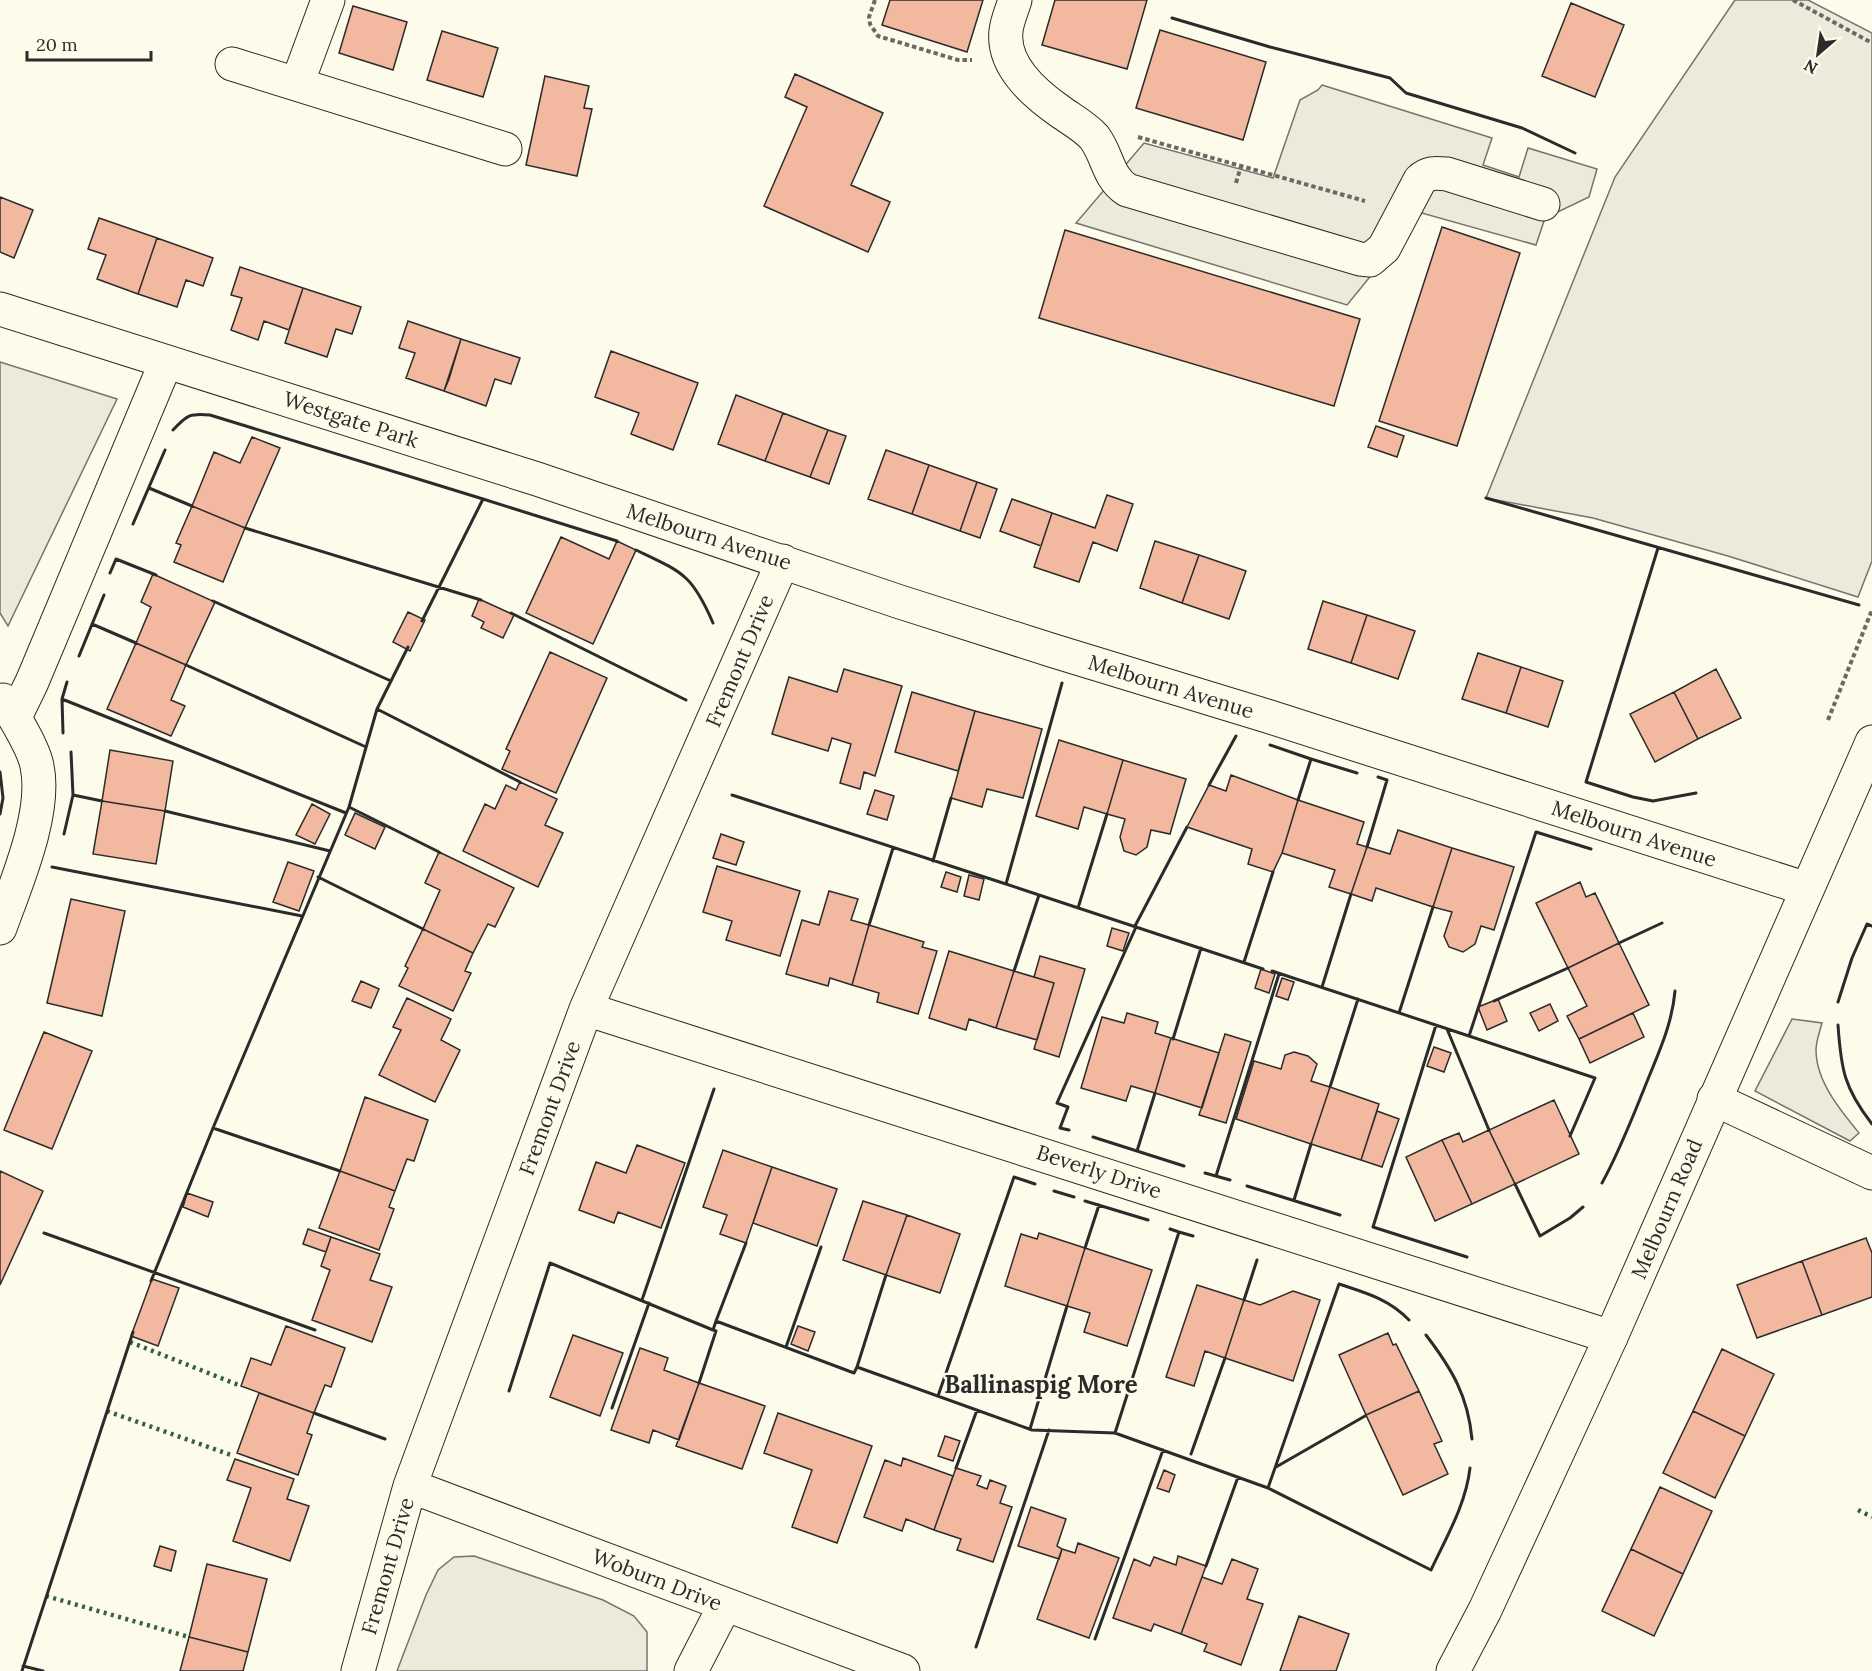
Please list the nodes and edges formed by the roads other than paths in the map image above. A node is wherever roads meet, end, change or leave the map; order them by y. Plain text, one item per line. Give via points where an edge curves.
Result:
1 (328, 0) edge
2 (1015, 0) edge
3 (232, 64) dead end
4 (297, 84) junction
5 (505, 149) dead end
6 (1543, 204) dead end
7 (0, 309) edge
8 (166, 362) junction
9 (537, 479) joint
10 (783, 561) junction
11 (8, 707) edge
12 (1872, 742) edge
13 (1807, 889) junction
14 (0, 928) edge
15 (586, 1009) junction
16 (1714, 1099) junction
17 (1872, 1173) edge
18 (1611, 1337) junction
19 (410, 1486) junction
20 (725, 1605) junction
21 (358, 1671) edge
22 (691, 1671) edge
23 (903, 1671) edge
24 (1453, 1671) edge

1 - 4 street
2 - 6 street via 1006,32 1015,69 1045,99 1085,127 1103,150 1117,184 1127,190 1370,260 1384,248 1425,175 1447,174
3 - 4 street
4 - 5 street
7 - 8 street, Westgate Park
8 - 9 street, Westgate Park
8 - 11 street via 32,682
9 - 10 street, Melbourn Avenue
10 - 13 street, Melbourn Avenue via 1054,651
10 - 15 street, Fremont Drive
11 - 14 street via 37,765 38,795 35,824
12 - 13 street, Melbourn Road
13 - 16 street, Melbourn Road
15 - 18 street, Beverly Drive
15 - 19 street, Fremont Drive
16 - 17 street
16 - 18 street, Melbourn Road
18 - 24 street, Melbourn Road
19 - 20 street, Woburn Drive
19 - 21 street, Fremont Drive
20 - 22 street
20 - 23 street, Woburn Drive

